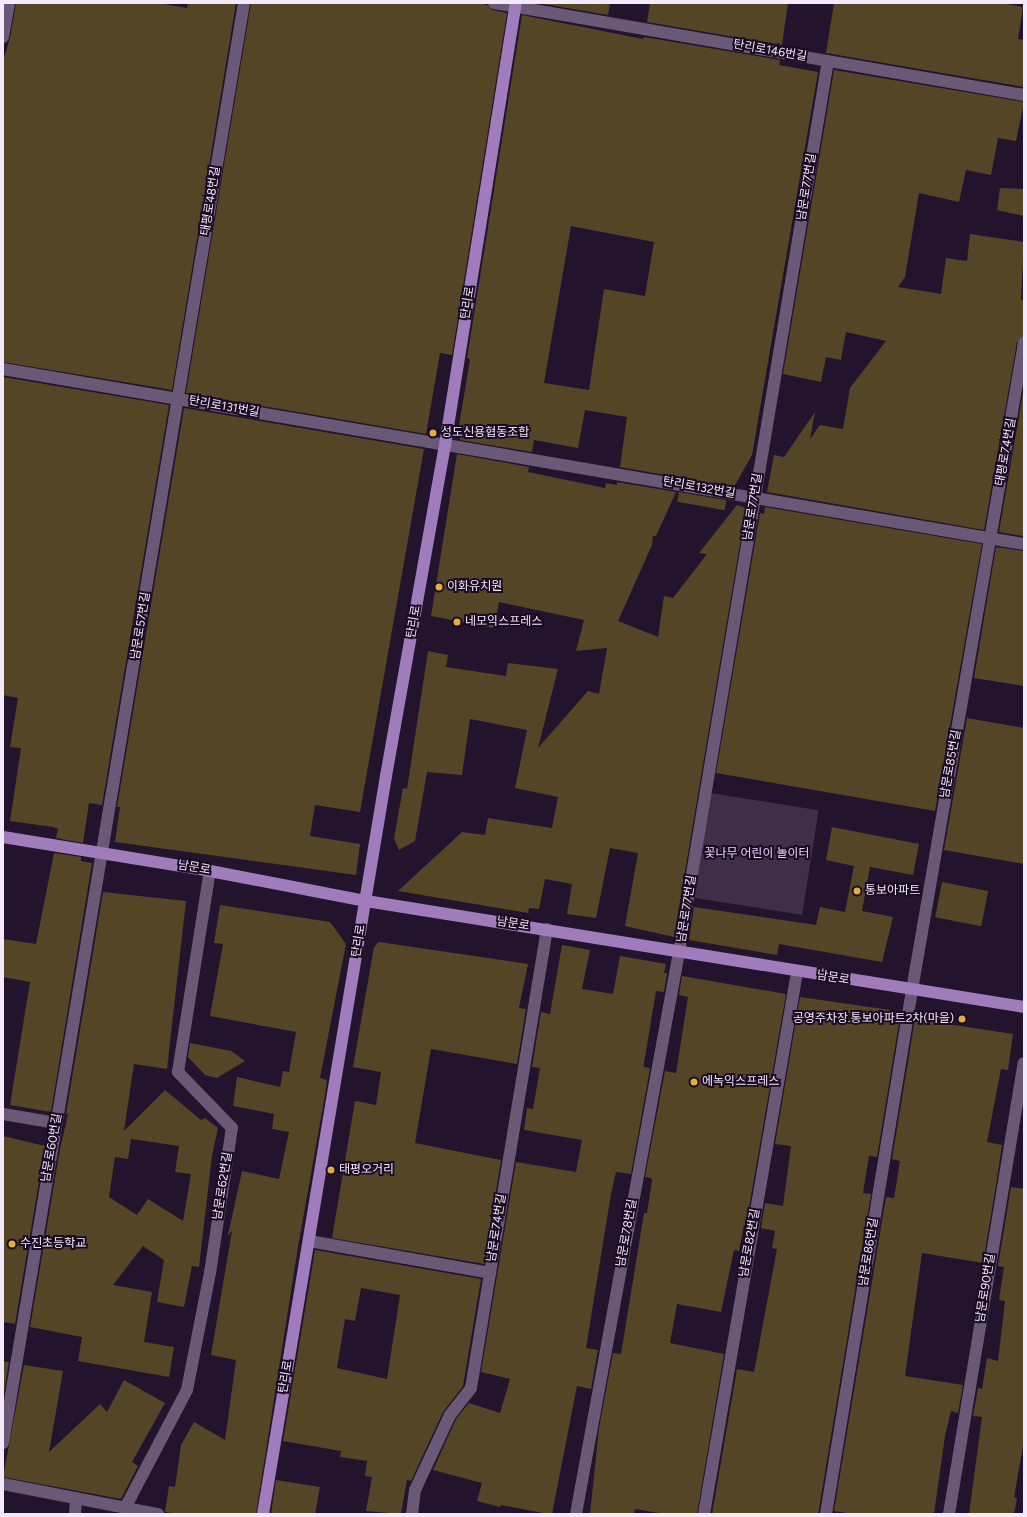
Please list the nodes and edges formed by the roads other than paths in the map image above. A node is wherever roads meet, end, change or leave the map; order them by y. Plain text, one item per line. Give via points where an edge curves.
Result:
1 (9, 3) edge
2 (244, 3) edge
3 (494, 3) edge
4 (516, 5) edge
5 (3, 36) edge
6 (828, 61) junction
7 (1024, 95) edge
8 (1024, 343) edge
9 (3, 369) edge
10 (178, 399) junction
11 (445, 445) junction
12 (755, 498) junction
13 (991, 538) junction
14 (1024, 544) edge
15 (3, 837) edge
16 (101, 853) junction
17 (210, 871) junction
18 (366, 901) junction
19 (547, 929) junction
20 (679, 952) junction
21 (797, 972) junction
22 (912, 990) junction
23 (1024, 1007) edge
24 (1024, 1063) edge
25 (3, 1114) edge
26 (56, 1123) junction
27 (309, 1241) junction
28 (490, 1273) junction
29 (3, 1443) edge
30 (3, 1484) edge
31 (76, 1499) junction
32 (125, 1508) junction
33 (75, 1514) edge
34 (158, 1514) edge
35 (263, 1514) edge
36 (412, 1514) edge
37 (576, 1514) edge
38 (704, 1514) edge
39 (826, 1514) edge
40 (949, 1514) edge

1 - 5 street
2 - 10 street, 태평로48번길
3 - 4 street, 탄리로146번길
4 - 6 street, 탄리로146번길
4 - 11 main road, 탄리로
6 - 7 street, 탄리로146번길
6 - 12 street, 남문로77번길
8 - 13 street, 태평로74번길
9 - 10 street, 탄리로131번길
10 - 11 street, 탄리로131번길
10 - 16 street, 남문로57번길
11 - 12 street, 탄리로132번길
11 - 18 main road, 탄리로
12 - 13 street, 탄리로132번길
12 - 20 street, 남문로77번길
13 - 14 street, 탄리로132번길
13 - 22 street, 남문로85번길
15 - 16 main road, 남문로
16 - 17 main road, 남문로
16 - 26 street, 남문로60번길
17 - 18 main road, 남문로
17 - 32 street, 남문로62번길 via 178,1072 232,1128 210,1273 187,1390
18 - 19 main road, 남문로
18 - 27 main road, 탄리로
19 - 20 main road, 남문로
19 - 28 street, 남문로74번길
20 - 21 main road, 남문로
20 - 37 street, 남문로78번길
21 - 22 main road, 남문로
21 - 38 street, 남문로82번길
22 - 23 main road, 남문로
22 - 39 street, 남문로86번길
24 - 40 street, 남문로90번길
25 - 26 street
26 - 29 street, 남문로60번길
27 - 28 street
27 - 35 main road, 탄리로
28 - 36 street, 남문로74번길 via 471,1388 450,1416 434,1449 415,1490
30 - 31 street
31 - 32 street
31 - 33 street
32 - 34 street

